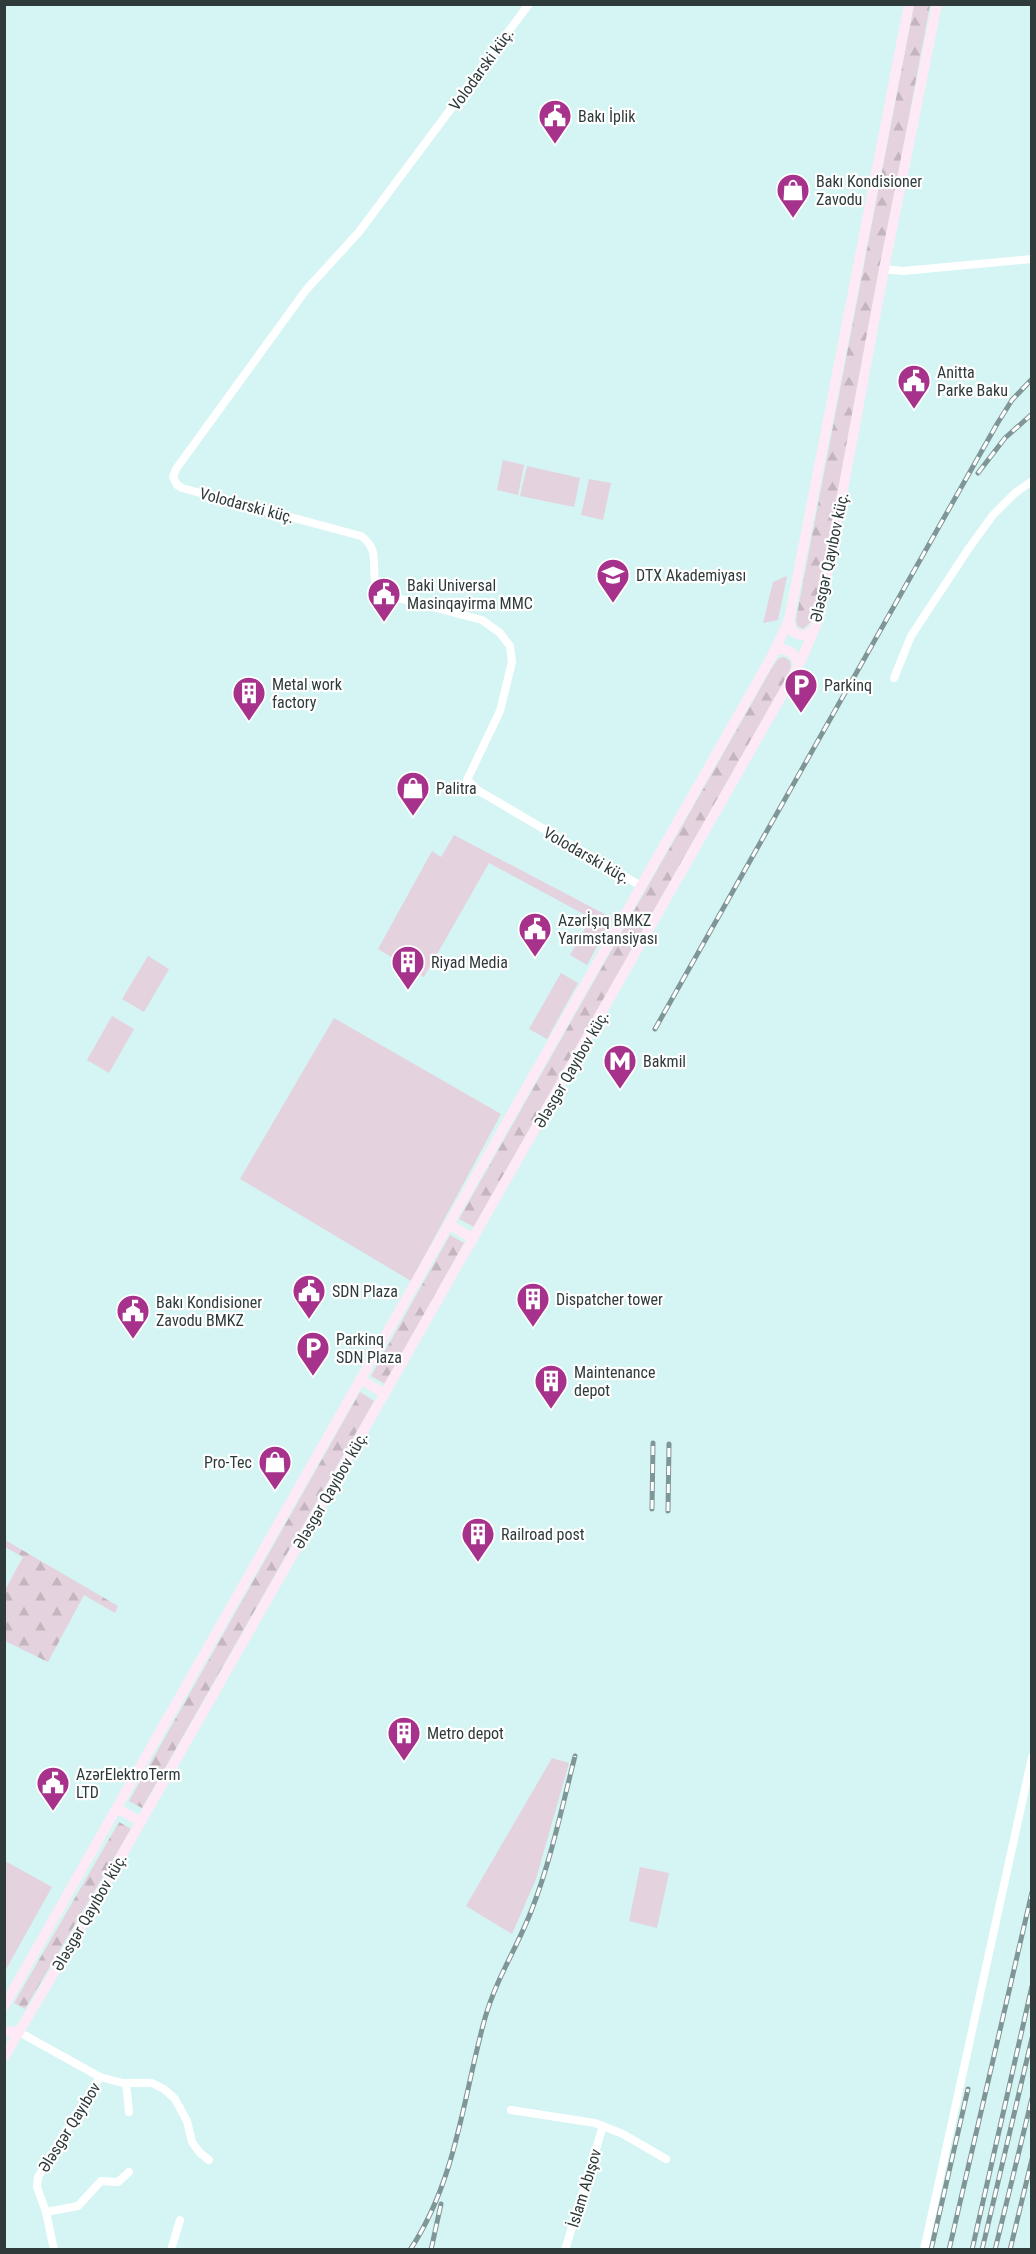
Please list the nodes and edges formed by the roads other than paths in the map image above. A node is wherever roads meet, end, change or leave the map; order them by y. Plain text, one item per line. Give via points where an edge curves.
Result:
1 (529, 4) edge
2 (909, 4) edge
3 (937, 4) edge
4 (1032, 259) edge
5 (884, 269) junction
6 (1032, 481) edge
7 (789, 620) junction
8 (816, 626) junction
9 (775, 650) junction
10 (798, 667) junction
11 (894, 678) dead end
12 (641, 886) junction
13 (448, 1224) junction
14 (473, 1239) junction
15 (360, 1379) junction
16 (385, 1394) junction
17 (1032, 1757) edge
18 (117, 1808) junction
19 (141, 1822) junction
20 (4, 2006) edge
21 (4, 2031) edge
22 (19, 2032) junction
23 (4, 2057) edge
24 (100, 2077) junction
25 (126, 2083) junction
26 (511, 2110) dead end
27 (129, 2112) dead end
28 (603, 2126) junction
29 (666, 2159) dead end
30 (209, 2160) dead end
31 (129, 2172) dead end
32 (46, 2211) junction
33 (180, 2220) dead end
34 (54, 2250) edge
35 (171, 2250) edge
36 (566, 2250) edge
37 (924, 2250) edge

1 - 12 street, Volodarski küç. via 359,232 306,290 173,477 182,488 361,536 374,554 375,585 382,594 491,625 510,646 512,663 500,711 466,780
2 - 7 main road, Ələsgər Qayıbov küç.
3 - 5 main road, Ələsgər Qayıbov küç.
4 - 5 street via 903,271
5 - 8 main road, Ələsgər Qayıbov küç.
6 - 11 street via 993,515 969,548 911,636
7 - 8 main road via 791,628 800,635 807,635
7 - 9 main road, Ələsgər Qayıbov küç.
8 - 10 main road, Ələsgər Qayıbov küç.
9 - 10 main road via 790,651
9 - 12 main road, Ələsgər Qayıbov küç.
10 - 14 main road, Ələsgər Qayıbov küç.
12 - 13 main road, Ələsgər Qayıbov küç.
13 - 14 main road
13 - 15 main road, Ələsgər Qayıbov küç.
14 - 16 main road, Ələsgər Qayıbov küç.
15 - 16 main road
15 - 18 main road, Ələsgər Qayıbov küç.
16 - 19 main road, Ələsgər Qayıbov küç.
17 - 37 street
18 - 19 main road
18 - 20 main road, Ələsgər Qayıbov küç.
19 - 22 main road, Ələsgər Qayıbov küç.
21 - 22 main road
22 - 23 main road, Ələsgər Qayıbov küç.
22 - 24 street, Ələsgər Qayıbov
24 - 25 street, Ələsgər Qayıbov
24 - 32 street, Ələsgər Qayıbov via 38,2177 37,2187
25 - 27 street, Ələsgər Qayıbov
25 - 30 street, Ələsgər Qayıbov via 152,2083 175,2099 192,2142
26 - 28 street, İslam Abışov
28 - 29 street, İslam Abışov
28 - 36 street, İslam Abışov
31 - 32 street via 118,2182 101,2181 78,2206
32 - 34 street, Ələsgər Qayıbov
33 - 35 street

